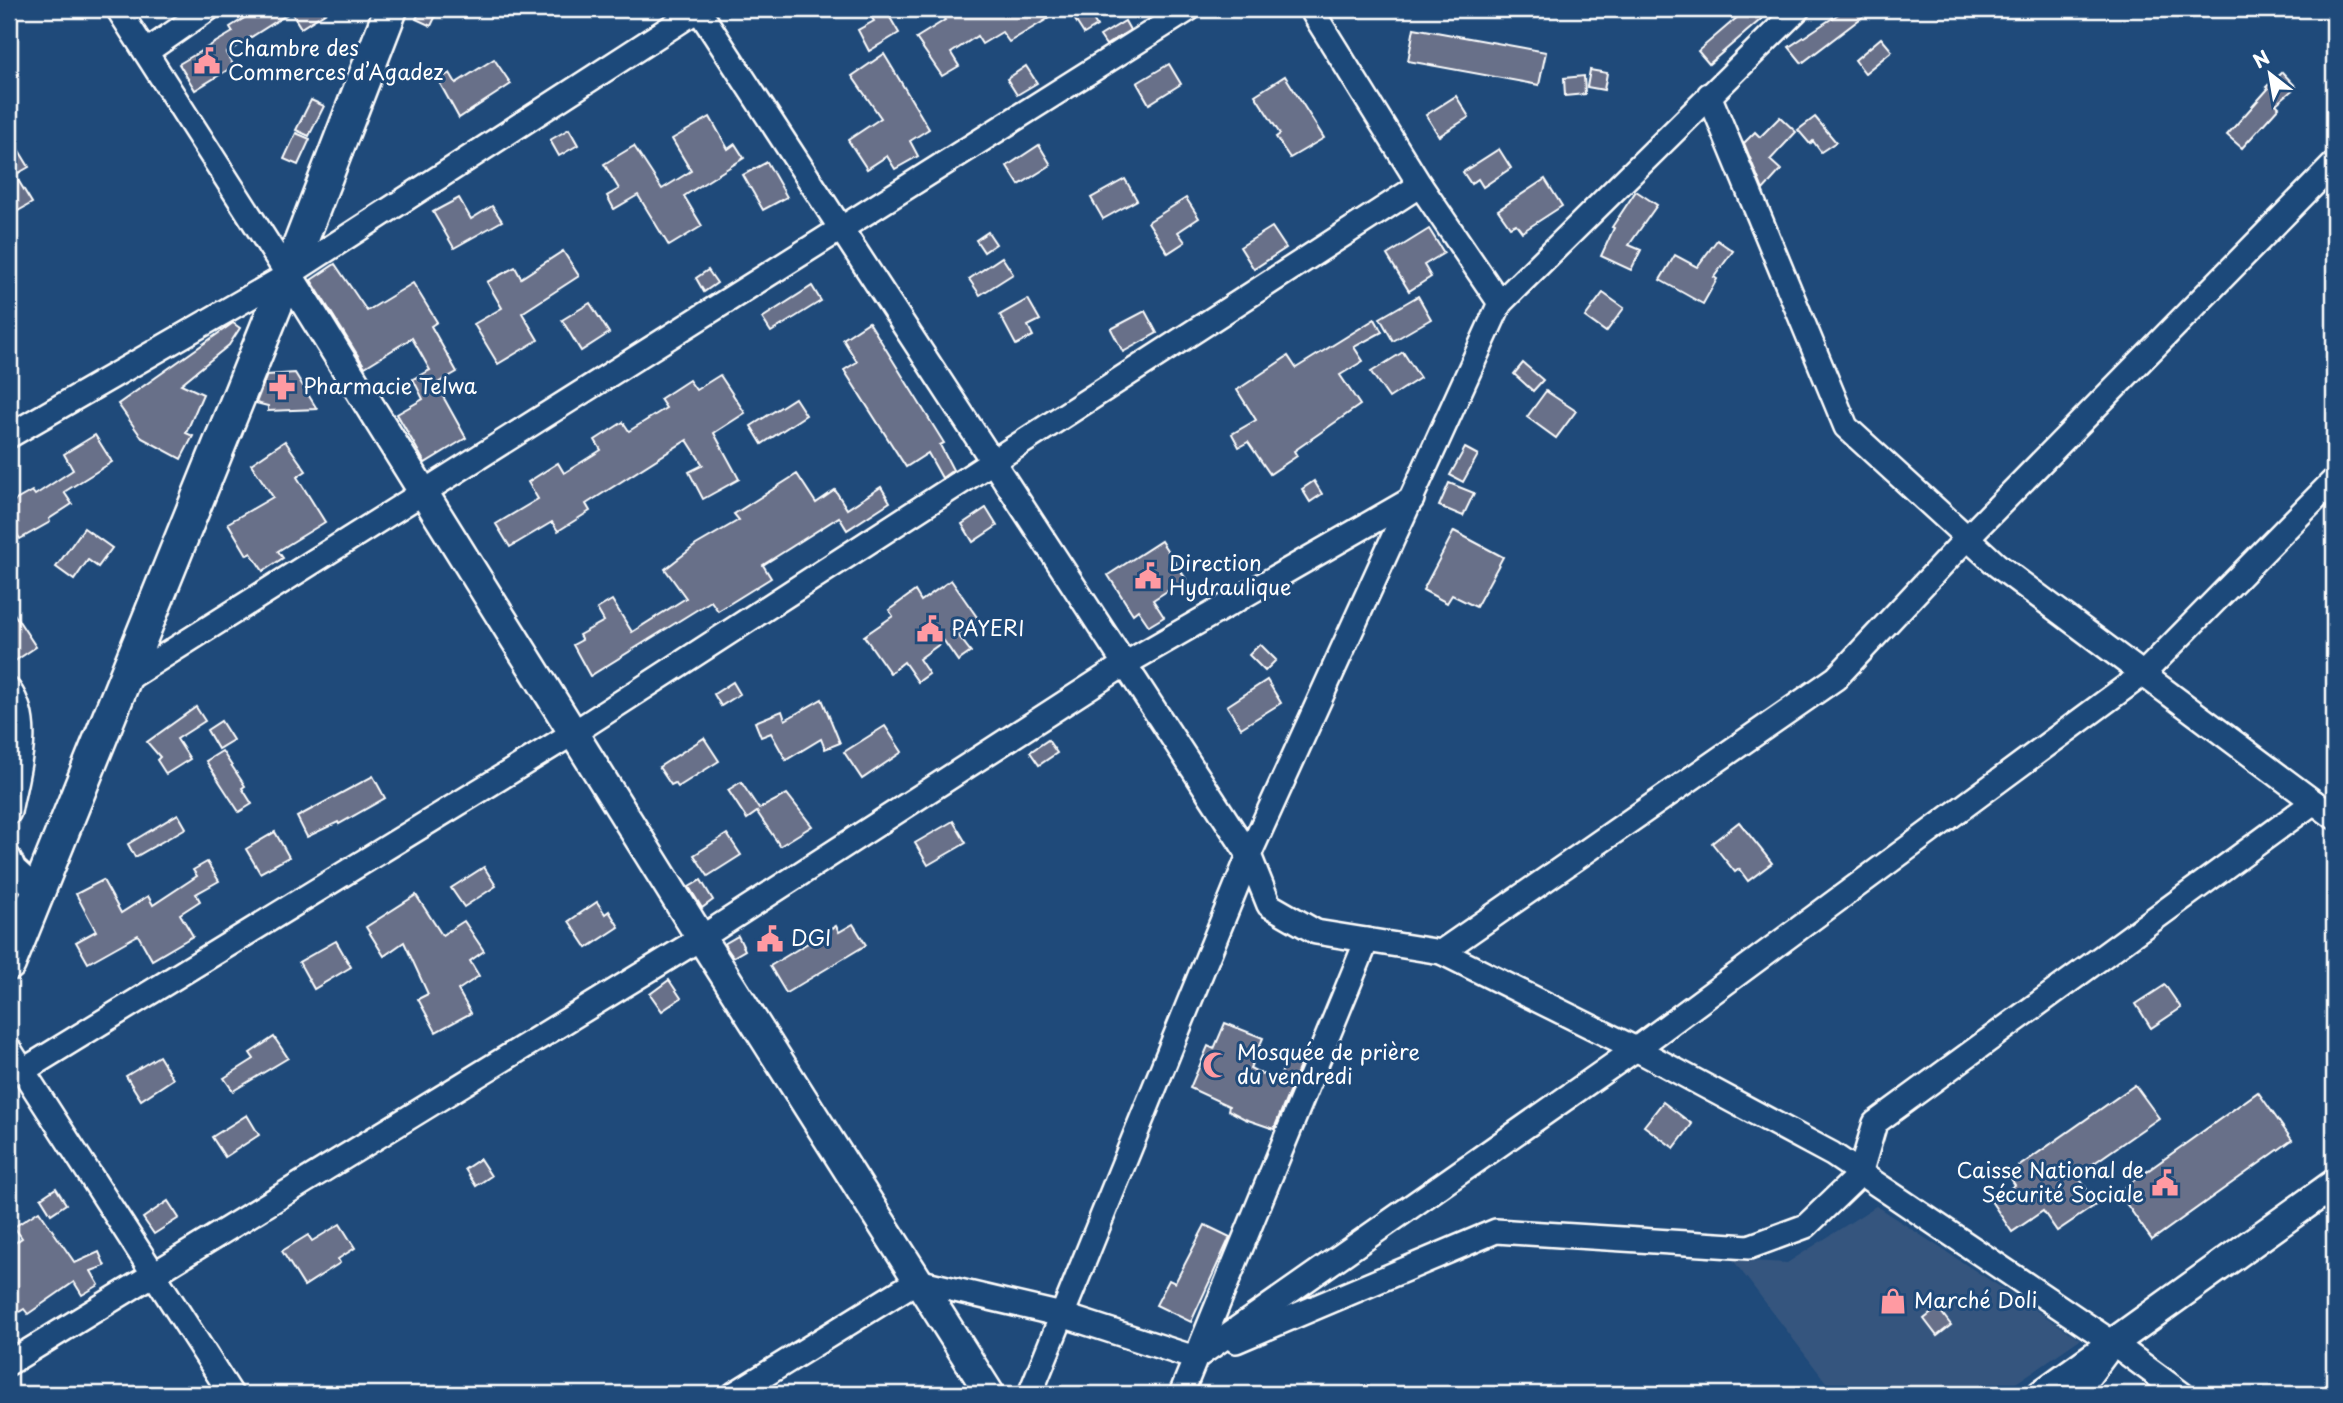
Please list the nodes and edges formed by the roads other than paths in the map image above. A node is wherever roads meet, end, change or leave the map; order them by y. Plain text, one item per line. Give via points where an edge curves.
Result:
1 (118, 9) edge
2 (208, 9) edge
3 (391, 9) edge
4 (699, 9) edge
5 (1189, 9) edge
6 (1311, 9) edge
7 (1798, 9) edge
8 (146, 52) junction
9 (1709, 95) junction
10 (2334, 164) edge
11 (1420, 185) junction
12 (841, 228) junction
13 (288, 275) junction
14 (1500, 303) junction
15 (9, 436) edge
16 (994, 463) junction
17 (2334, 480) edge
18 (425, 492) junction
19 (1412, 499) junction
20 (1967, 538) junction
21 (1125, 664) junction
22 (2143, 674) junction
23 (121, 683) junction
24 (9, 690) edge
25 (575, 732) junction
26 (2314, 802) junction
27 (9, 812) edge
28 (2334, 817) edge
29 (1249, 855) junction
30 (9, 858) edge
31 (38, 891) junction
32 (701, 938) junction
33 (1367, 940) junction
34 (1441, 952) junction
35 (9, 964) edge
36 (9, 1049) edge
37 (1636, 1049) junction
38 (24, 1070) junction
39 (1860, 1174) junction
40 (2334, 1184) edge
41 (154, 1273) junction
42 (917, 1281) junction
43 (1062, 1315) junction
44 (2113, 1343) junction
45 (1195, 1358) junction
46 (9, 1363) edge
47 (231, 1394) edge
48 (734, 1394) edge
49 (990, 1394) edge
50 (1030, 1394) edge
51 (1181, 1394) edge
52 (2042, 1394) edge
53 (2076, 1394) edge
54 (2182, 1394) edge

1 - 8 street
2 - 8 street
3 - 13 main road
4 - 12 street
4 - 13 street
5 - 12 street
6 - 11 street
7 - 9 street
8 - 13 street
9 - 14 street
9 - 20 street via 1846,427
10 - 20 street
11 - 14 street
11 - 16 street
12 - 16 street
12 - 18 street
13 - 15 street
13 - 18 street
13 - 23 main road
14 - 19 street
16 - 21 street
16 - 25 street
17 - 22 street
18 - 23 street
18 - 25 street
19 - 21 street
19 - 29 street
20 - 22 street
20 - 34 street via 1836,678
21 - 29 street
21 - 32 street
22 - 26 street
22 - 37 street
23 - 31 main road
24 - 27 street via 21,720 22,739
25 - 32 street
25 - 38 street
26 - 28 street
26 - 39 street via 1875,1123
29 - 33 street via 1269,905 1316,932
29 - 43 street
30 - 31 street via 14,869
31 - 35 main road
32 - 41 street
32 - 42 street
33 - 34 street
33 - 45 street
34 - 37 street
36 - 38 street
37 - 39 street via 1832,1154
37 - 45 street
38 - 41 street
39 - 44 street
39 - 45 street via 1806,1226 1749,1247 1496,1231
40 - 44 street
41 - 46 street
41 - 47 street
42 - 43 street
42 - 48 street
42 - 49 street
43 - 45 street
43 - 50 street
44 - 52 street
44 - 53 street
44 - 54 street
45 - 51 street

